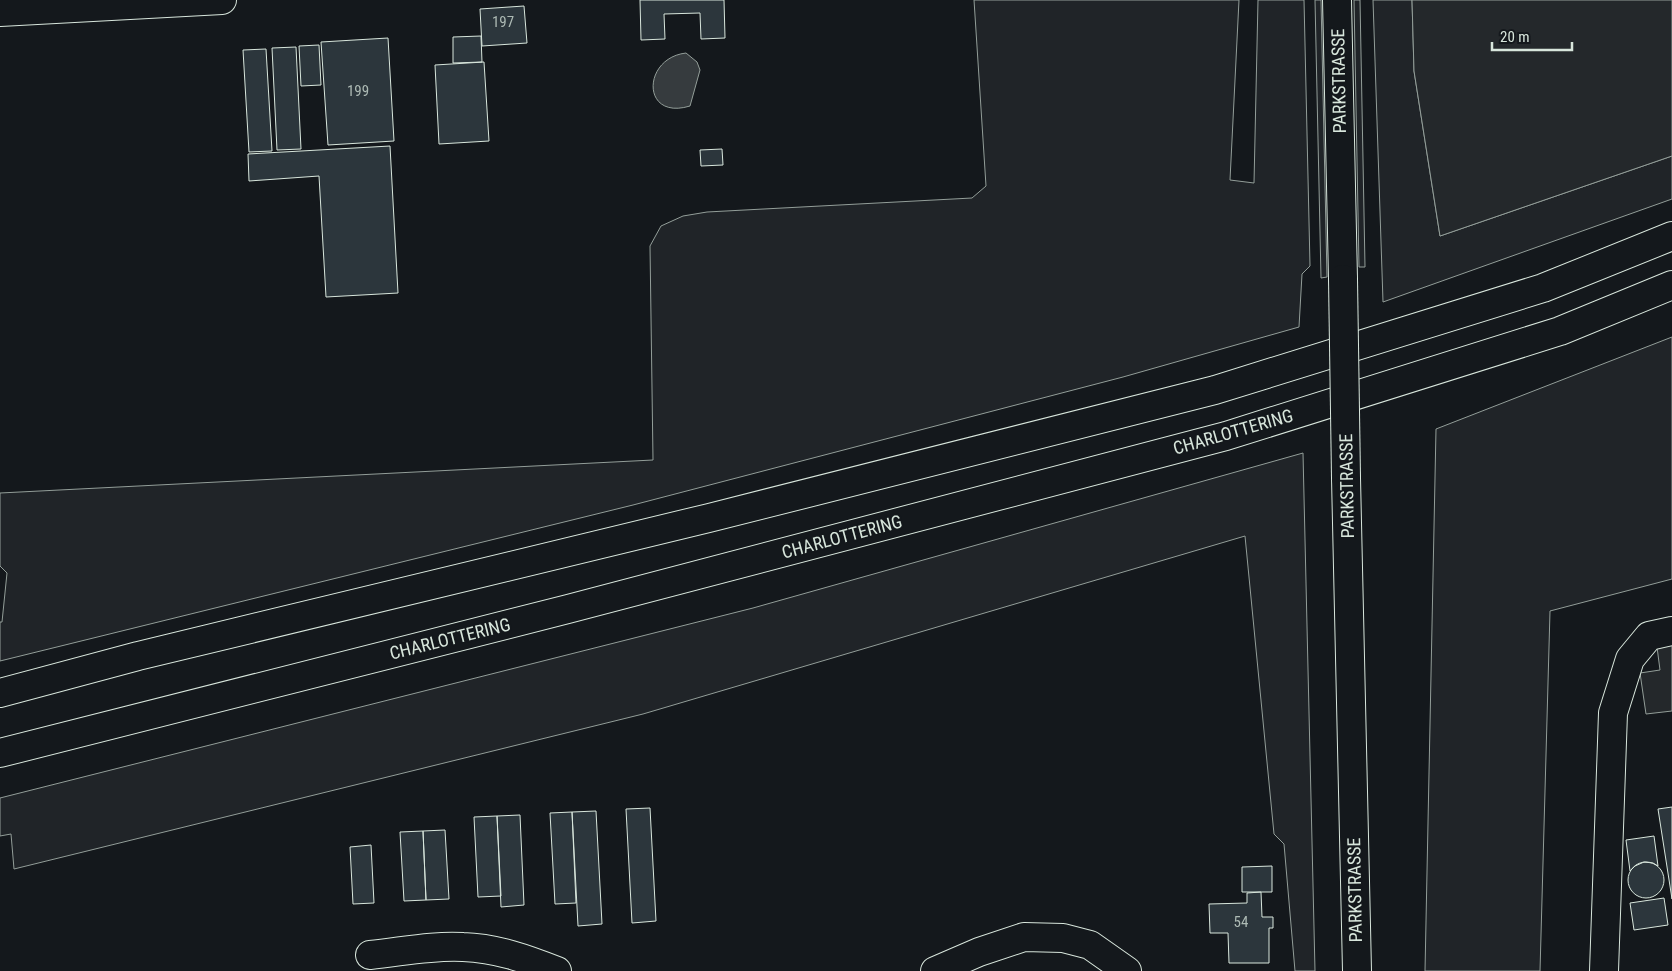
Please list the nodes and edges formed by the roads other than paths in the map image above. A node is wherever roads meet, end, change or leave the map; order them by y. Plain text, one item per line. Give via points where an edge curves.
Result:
1 (222, 0) edge
2 (1337, 0) edge
3 (0, 12) edge
4 (1672, 236) edge
5 (1672, 285) edge
6 (1672, 631) edge
7 (138, 656) junction
8 (0, 682) edge
9 (0, 693) edge
10 (0, 752) edge
11 (370, 956) dead end
12 (557, 971) edge
13 (935, 971) edge
14 (1127, 971) edge
15 (1356, 971) edge
16 (1604, 971) edge

1 - 3 main road
2 - 15 main road, PARKSTRASSE, bridge
4 - 7 main road via 1543,288 1215,390 709,518
5 - 10 main road, CHARLOTTERING via 1560,332 1226,436 568,610
6 - 16 main road via 1649,636 1630,659 1613,713
7 - 8 main road
7 - 9 main road
11 - 12 main road via 463,946 527,959
13 - 14 main road via 1024,937 1062,938 1090,945

